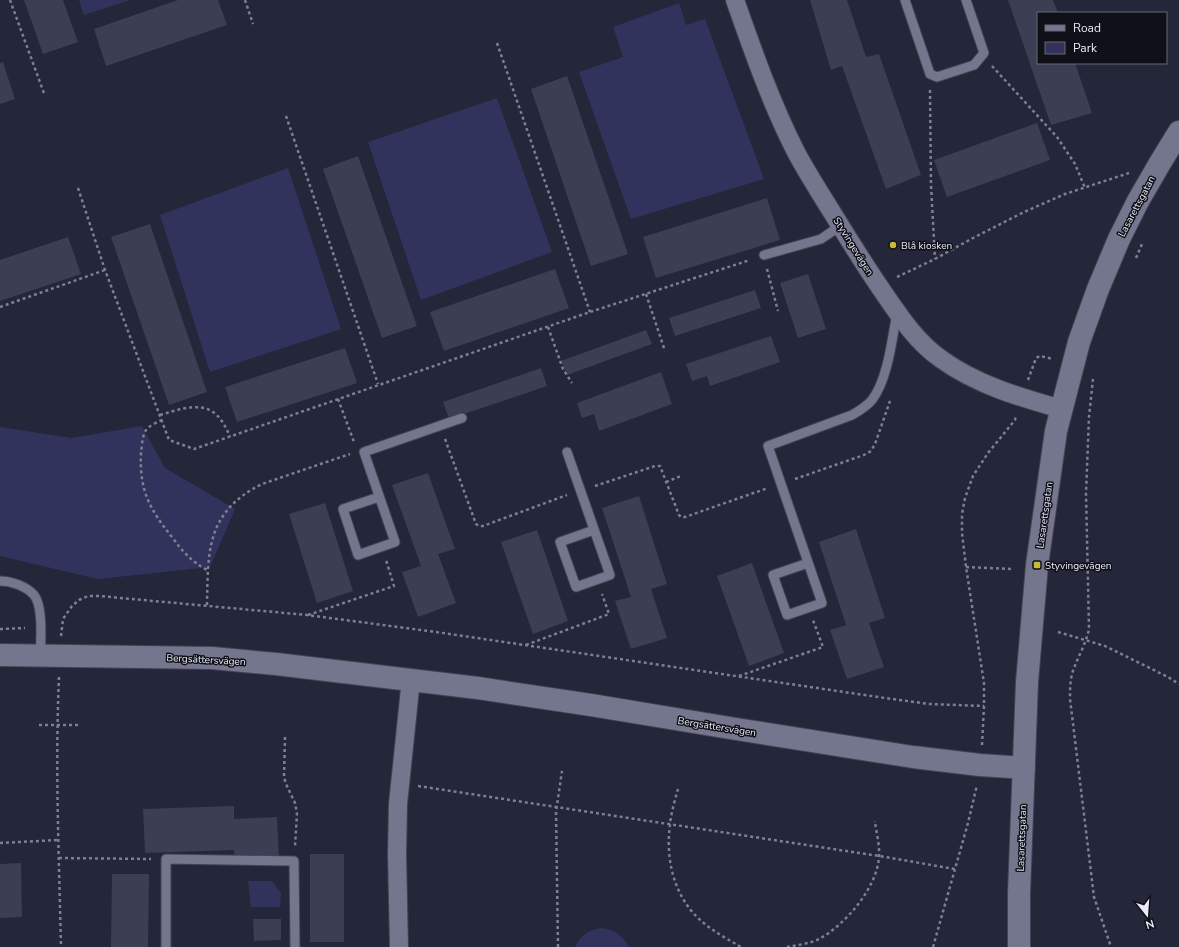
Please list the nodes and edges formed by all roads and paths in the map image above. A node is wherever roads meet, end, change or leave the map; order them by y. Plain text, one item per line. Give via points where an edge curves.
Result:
1 (10, 0) edge
2 (245, 0) edge
3 (735, 0) edge
4 (905, 0) edge
5 (966, 0) edge
6 (253, 24) dead end
7 (497, 43) dead end
8 (981, 56) junction
9 (930, 74) junction
10 (45, 96) dead end
11 (286, 116) dead end
12 (1179, 132) edge
13 (1160, 163) junction
14 (78, 188) dead end
15 (1086, 188) junction
16 (840, 226) junction
17 (1144, 240) dead end
18 (764, 255) junction
19 (935, 259) junction
20 (1135, 261) dead end
21 (105, 270) junction
22 (879, 286) junction
23 (646, 294) junction
24 (0, 307) edge
25 (778, 311) dead end
26 (590, 312) junction
27 (897, 312) junction
28 (548, 326) junction
29 (665, 351) dead end
30 (1072, 365) junction
31 (378, 384) junction
32 (572, 384) dead end
33 (338, 398) junction
34 (1021, 398) junction
35 (891, 400) dead end
36 (1061, 409) junction
37 (160, 416) junction
38 (462, 418) dead end
39 (162, 420) junction
40 (440, 426) junction
41 (230, 437) junction
42 (355, 446) dead end
43 (364, 452) junction
44 (567, 452) dead end
45 (681, 476) dead end
46 (666, 482) junction
47 (781, 484) junction
48 (581, 490) junction
49 (379, 497) junction
50 (594, 530) junction
51 (381, 547) junction
52 (808, 563) junction
53 (966, 567) junction
54 (1014, 569) dead end
55 (208, 570) junction
56 (597, 580) junction
57 (0, 581) edge
58 (207, 605) dead end
59 (809, 608) junction
60 (307, 615) dead end
61 (1058, 632) dead end
62 (1086, 640) junction
63 (524, 645) dead end
64 (0, 656) edge
65 (40, 656) junction
66 (738, 676) dead end
67 (411, 679) junction
68 (1179, 684) edge
69 (39, 725) dead end
70 (81, 725) dead end
71 (285, 737) dead end
72 (980, 765) junction
73 (1024, 768) junction
74 (562, 771) dead end
75 (400, 783) junction
76 (678, 789) dead end
77 (556, 807) junction
78 (875, 821) dead end
79 (670, 824) junction
80 (58, 840) dead end
81 (0, 843) edge
82 (879, 856) junction
83 (59, 858) dead end
84 (166, 859) junction
85 (294, 861) junction
86 (955, 869) junction
87 (166, 947) edge
88 (295, 947) edge
89 (399, 947) edge
90 (558, 947) edge
91 (741, 947) edge
92 (787, 947) edge
93 (933, 947) edge
94 (1019, 947) edge
95 (1112, 947) edge

1 - 10 path
2 - 6 path
3 - 16 street, Styvingevägen via 796,153
4 - 9 lane
5 - 8 lane via 984,53
7 - 26 path
8 - 9 lane via 974,65 937,77
8 - 15 path via 1057,137 1075,164
9 - 19 path
11 - 31 path
12 - 13 street, Lasarettsgatan
13 - 15 path
13 - 30 street, Lasarettsgatan via 1119,239 1078,342
14 - 21 path
15 - 19 path via 1024,212
16 - 18 lane via 821,239
16 - 22 street, Styvingevägen
17 - 20 path
18 - 23 path
18 - 25 path
19 - 22 path
21 - 24 path
21 - 37 path
22 - 27 street, Styvingevägen
23 - 26 path
23 - 29 path
26 - 28 path
27 - 34 street, Styvingevägen via 920,341 941,359 968,375
27 - 47 lane via 886,368 879,389 871,401 852,415 768,446
28 - 31 path
28 - 32 path via 563,369
30 - 34 path via 1040,356 1036,358
30 - 36 street, Lasarettsgatan
30 - 62 path via 1094,372 1086,485 1089,616
31 - 33 path
33 - 41 path
33 - 42 path
34 - 36 street, Styvingevägen
34 - 53 path via 1014,420 973,476 965,498 962,533
35 - 47 path via 872,451
36 - 73 street, Lasarettsgatan via 1037,565 1027,682
37 - 39 path
37 - 41 path via 181,409 207,408 223,422
38 - 40 lane
39 - 41 path via 169,440 194,449
39 - 55 path via 146,429 142,441 141,463 148,503 181,550 195,564
40 - 43 lane
40 - 48 path via 476,524 479,526
43 - 49 lane
43 - 55 path via 357,452 262,484 239,498 217,524 212,536
44 - 48 lane
45 - 46 path
46 - 47 path via 681,517
46 - 48 path via 660,466 654,466
47 - 52 lane
48 - 50 lane
49 - 51 lane via 395,542
49 - 51 lane via 343,509 358,555
50 - 56 lane via 610,575
50 - 56 lane via 560,542 576,587
51 - 60 path via 394,586
52 - 59 lane via 822,603
52 - 59 lane via 773,575 787,615
53 - 54 path
53 - 72 path via 984,683
55 - 58 path
56 - 63 path via 609,614
57 - 65 lane via 9,581 34,595 40,617
59 - 66 path via 823,647
61 - 62 path
62 - 68 path via 1105,646
62 - 95 path via 1074,668 1070,683 1070,699 1094,897
64 - 65 street, Bergsättersvägen
65 - 67 street, Bergsättersvägen via 212,658
67 - 72 street, Bergsättersvägen via 576,702 913,757
67 - 75 street
69 - 70 path
71 - 85 path via 284,777 297,814
72 - 73 street, Bergsättersvägen
72 - 86 path
73 - 94 street, Lasarettsgatan
74 - 77 path
75 - 77 path
75 - 89 street via 397,854
76 - 79 path
77 - 79 path
77 - 90 path
78 - 82 path
79 - 82 path
79 - 91 path via 672,870 688,908 704,923
80 - 81 path
82 - 86 path
82 - 92 path via 878,868 870,886 845,920 818,940
83 - 84 path
84 - 85 lane
84 - 87 lane
85 - 88 lane
86 - 93 path

